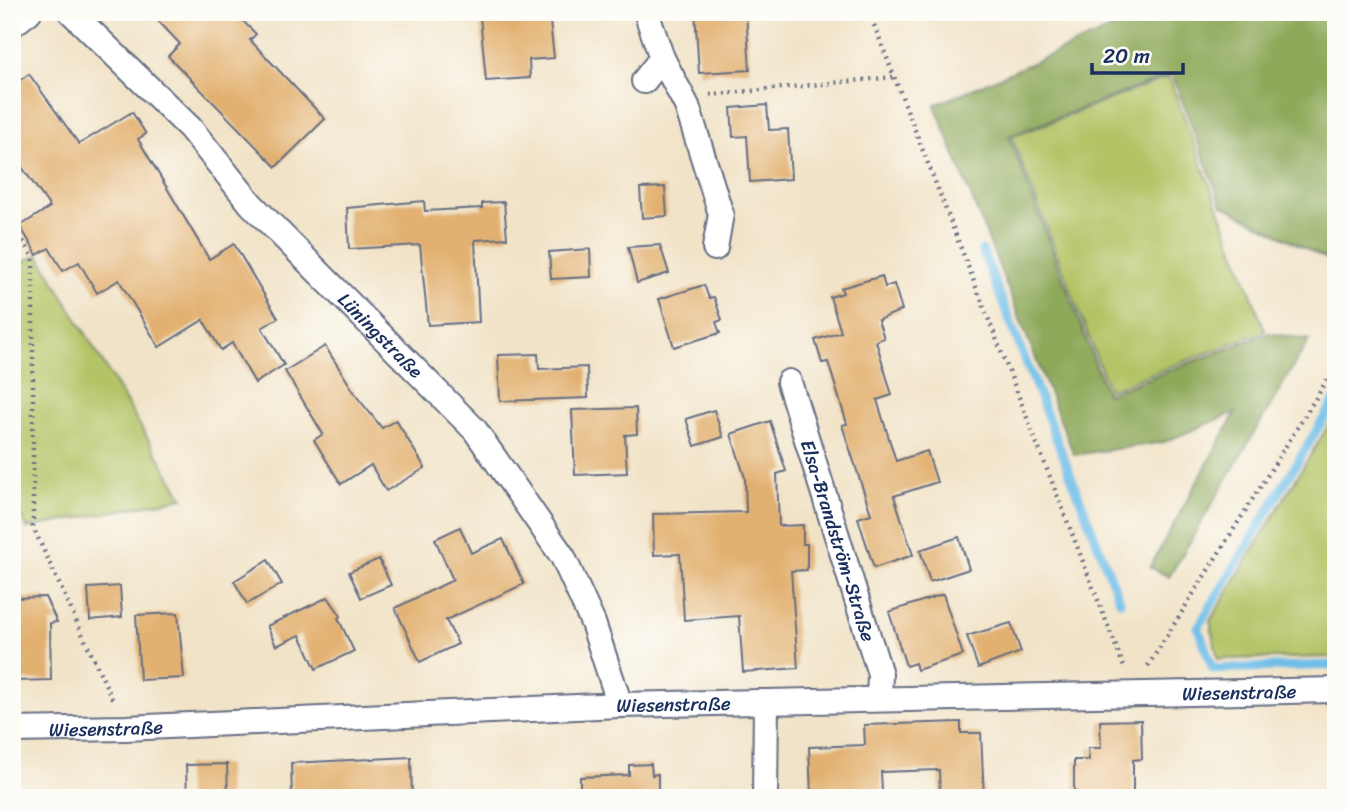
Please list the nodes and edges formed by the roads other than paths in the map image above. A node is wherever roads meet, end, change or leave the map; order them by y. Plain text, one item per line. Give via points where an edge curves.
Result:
1 (29, 12) edge
2 (71, 12) edge
3 (646, 12) edge
4 (12, 25) edge
5 (662, 58) junction
6 (644, 81) dead end
7 (715, 248) dead end
8 (789, 382) dead end
9 (1336, 690) edge
10 (879, 699) junction
11 (766, 702) junction
12 (620, 705) junction
13 (12, 730) edge
14 (765, 798) edge

1 - 4 street
2 - 12 street, Lüningstraße via 190,128 251,204 475,430 563,557 593,624
3 - 5 street
5 - 6 street
5 - 7 street via 683,97 721,214
8 - 10 street, Elsa-Brandström-Straße via 880,674
9 - 10 street, Wiesenstraße
10 - 11 street, Wiesenstraße
11 - 12 street, Wiesenstraße
11 - 14 street
12 - 13 street, Wiesenstraße

